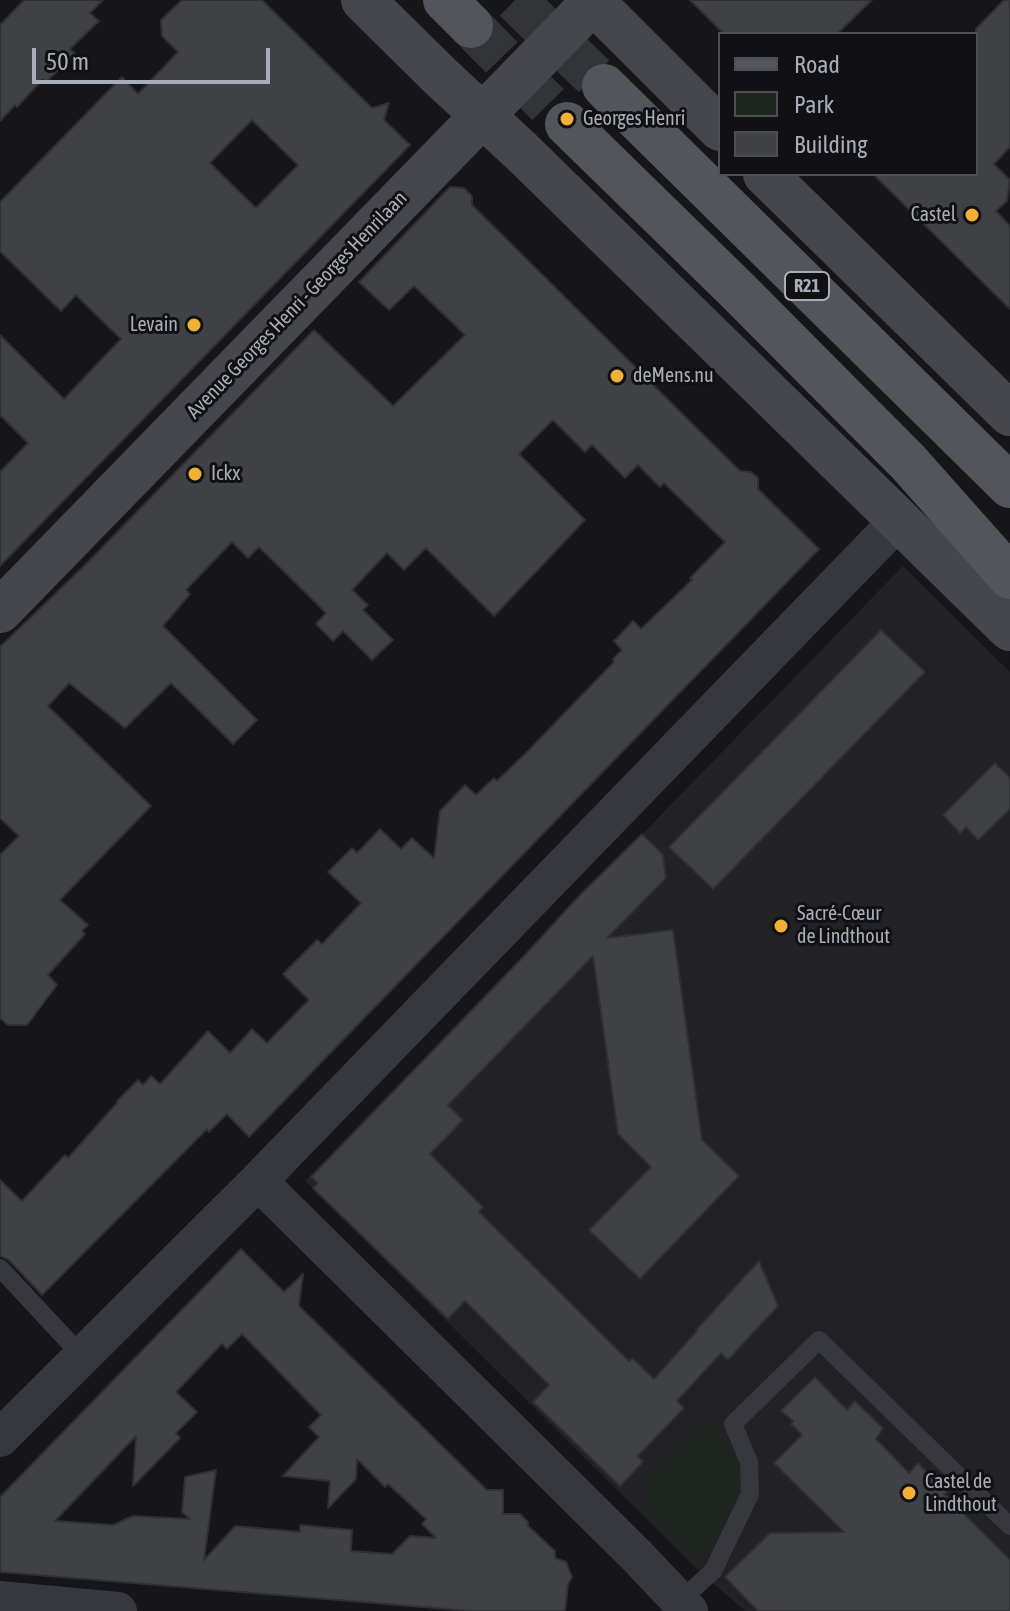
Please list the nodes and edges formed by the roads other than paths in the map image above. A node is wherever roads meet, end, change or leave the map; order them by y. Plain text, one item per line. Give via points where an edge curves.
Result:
1 (363, 0) edge
2 (593, 1) edge
3 (604, 86) tunnel mouth
4 (482, 115) junction
5 (567, 124) tunnel mouth
6 (718, 127) edge
7 (767, 176) edge
8 (1007, 405) edge
9 (908, 462) junction
10 (1010, 486) edge
11 (899, 520) junction
12 (1010, 549) edge
13 (1010, 577) edge
14 (0, 611) edge
15 (1010, 629) edge
16 (258, 1181) junction
17 (0, 1268) edge
18 (82, 1356) junction
19 (0, 1438) edge
20 (1010, 1526) edge
21 (0, 1600) edge
22 (684, 1606) edge
23 (118, 1611) edge

1 - 4 main road
2 - 4 main road, Avenue Georges Henri - Georges Henrilaan
2 - 6 main road
3 - 10 main road, R21
4 - 11 main road
4 - 14 main road, Avenue Georges Henri - Georges Henrilaan
5 - 9 main road, R21
7 - 8 main road
9 - 12 main road, R21
9 - 13 main road
11 - 15 main road
11 - 16 street
16 - 18 street
16 - 22 street
17 - 18 lane
18 - 19 street
20 - 22 lane via 819,1340 733,1424 749,1462 750,1494 713,1571
21 - 23 street

